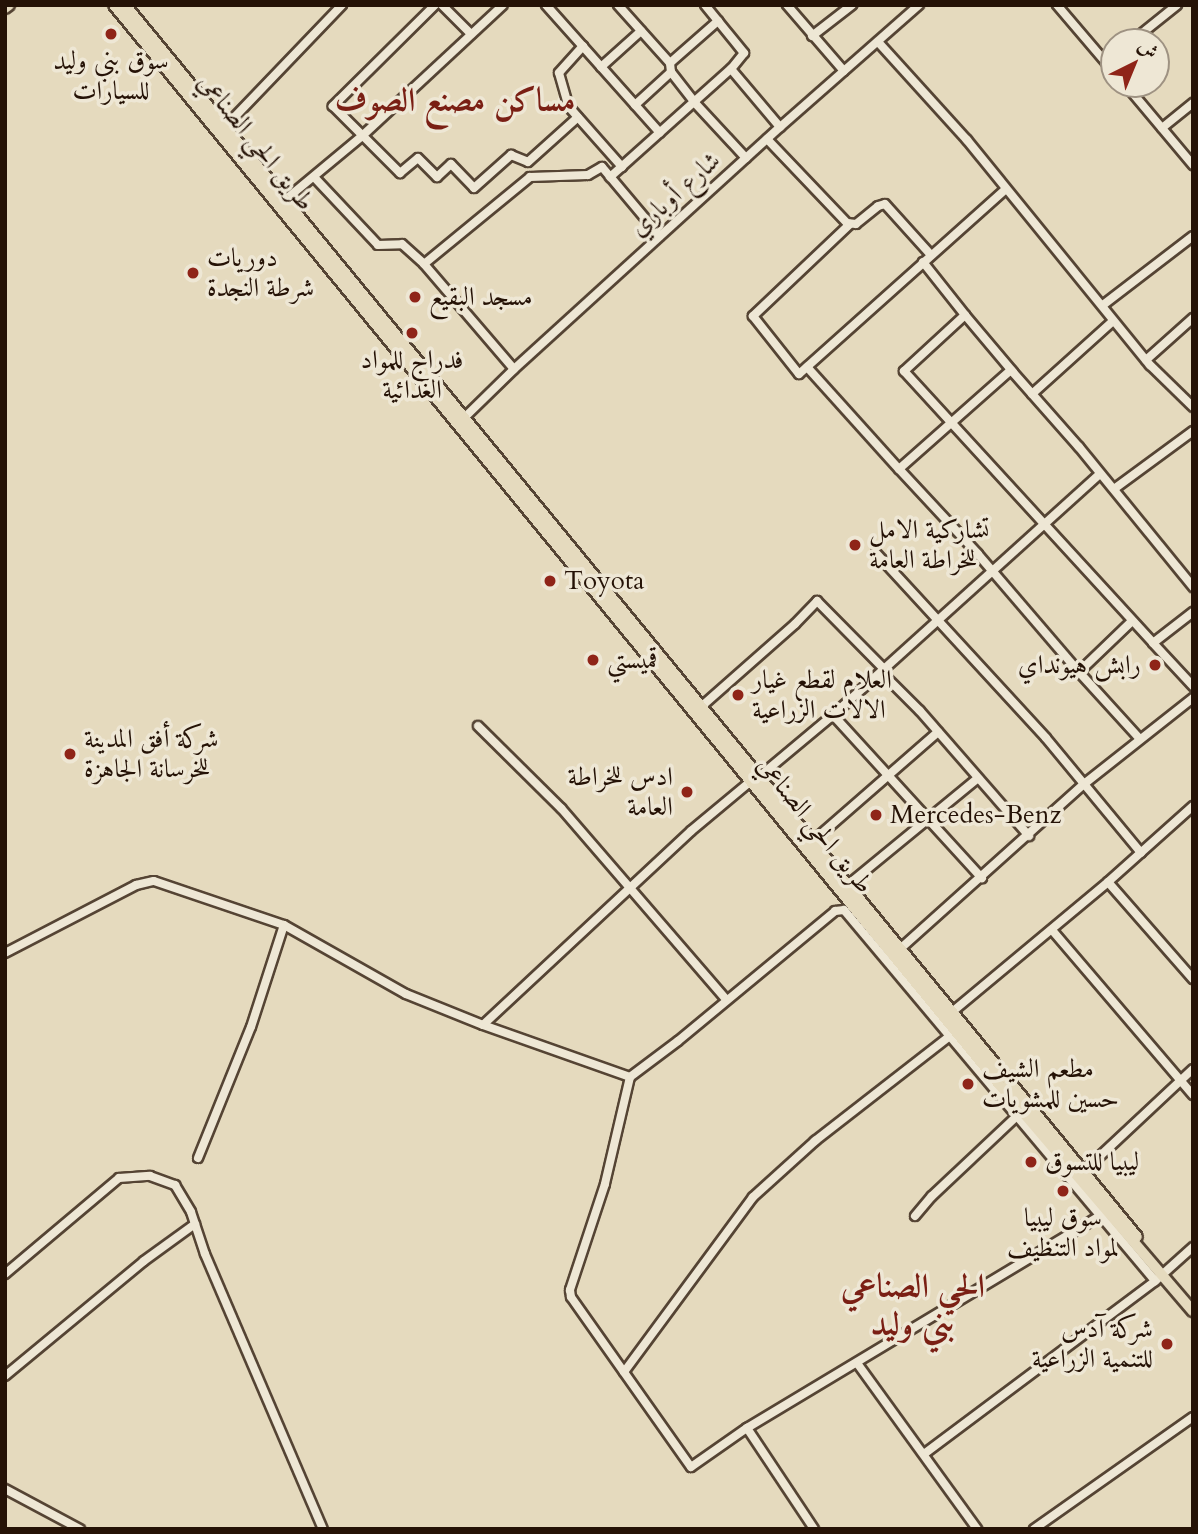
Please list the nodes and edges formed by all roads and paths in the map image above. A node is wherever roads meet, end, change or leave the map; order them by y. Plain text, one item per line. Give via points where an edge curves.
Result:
1 (114, 5) edge
2 (125, 5) edge
3 (342, 5) edge
4 (435, 5) edge
5 (442, 5) edge
6 (503, 5) edge
7 (546, 5) edge
8 (618, 5) edge
9 (705, 5) edge
10 (787, 5) edge
11 (852, 5) edge
12 (919, 5) edge
13 (1058, 5) edge
14 (1177, 5) edge
15 (719, 21) junction
16 (1148, 28) edge
17 (641, 31) junction
18 (471, 34) junction
19 (812, 36) junction
20 (879, 43) junction
21 (583, 46) junction
22 (1100, 55) edge
23 (601, 67) junction
24 (671, 68) junction
25 (731, 69) junction
26 (844, 71) junction
27 (1137, 98) edge
28 (695, 103) junction
29 (1193, 103) edge
30 (635, 105) junction
31 (578, 117) junction
32 (225, 127) junction
33 (780, 127) junction
34 (1162, 128) junction
35 (660, 133) junction
36 (362, 136) junction
37 (766, 139) junction
38 (746, 158) junction
39 (528, 162) junction
40 (1193, 165) edge
41 (622, 167) junction
42 (314, 177) junction
43 (530, 177) junction
44 (610, 177) junction
45 (1005, 190) junction
46 (285, 200) junction
47 (849, 224) junction
48 (660, 236) junction
49 (1193, 236) edge
50 (930, 254) junction
51 (923, 262) junction
52 (424, 264) junction
53 (1102, 306) junction
54 (965, 315) junction
55 (1193, 318) edge
56 (1113, 321) junction
57 (1146, 360) junction
58 (807, 367) junction
59 (514, 369) junction
60 (1014, 373) junction
61 (1032, 394) junction
62 (1193, 407) edge
63 (464, 418) junction
64 (951, 421) junction
65 (1193, 431) edge
66 (900, 469) junction
67 (1100, 474) junction
68 (1114, 489) junction
69 (1043, 523) junction
70 (876, 553) dead end
71 (992, 571) junction
72 (1193, 587) edge
73 (1193, 612) edge
74 (936, 619) junction
75 (1131, 622) junction
76 (1153, 643) junction
77 (883, 671) junction
78 (1079, 672) junction
79 (1193, 686) edge
80 (1193, 698) edge
81 (702, 706) junction
82 (833, 715) junction
83 (478, 726) dead end
84 (938, 732) junction
85 (1139, 738) junction
86 (888, 775) junction
87 (755, 778) junction
88 (977, 779) junction
89 (1084, 784) junction
90 (1193, 806) edge
91 (928, 818) junction
92 (1029, 836) junction
93 (813, 841) junction
94 (1141, 852) junction
95 (982, 878) junction
96 (1108, 882) junction
97 (849, 884) junction
98 (632, 886) junction
99 (848, 901) junction
100 (835, 911) junction
101 (284, 925) junction
102 (1052, 930) junction
103 (900, 949) junction
104 (5, 953) edge
105 (1193, 979) edge
106 (726, 999) junction
107 (952, 1012) junction
108 (483, 1025) junction
109 (951, 1035) junction
110 (1193, 1069) edge
111 (630, 1077) junction
112 (1180, 1081) junction
113 (1193, 1095) edge
114 (1018, 1115) junction
115 (198, 1158) dead end
116 (1084, 1171) junction
117 (1101, 1215) junction
118 (915, 1216) dead end
119 (195, 1224) junction
120 (1193, 1247) edge
121 (5, 1274) edge
122 (1159, 1278) junction
123 (1193, 1311) edge
124 (857, 1363) junction
125 (624, 1372) junction
126 (5, 1376) edge
127 (1193, 1417) edge
128 (747, 1428) junction
129 (924, 1454) junction
130 (5, 1489) edge
131 (80, 1529) edge
132 (323, 1529) edge
133 (814, 1529) edge
134 (977, 1529) edge
135 (1034, 1529) edge

1 - 87 highway, طريق الحي الصناعي
2 - 32 highway
3 - 32 street
4 - 36 street via 333,106
5 - 18 street
6 - 18 street
7 - 21 street
8 - 17 street
9 - 15 street
10 - 19 street
11 - 19 street
12 - 20 street, شارع أوباري
13 - 22 street
14 - 16 street
15 - 24 street
15 - 25 street via 744,53
17 - 23 street
17 - 24 street
18 - 36 street
19 - 26 street
20 - 26 street, شارع أوباري
20 - 45 street via 967,140
21 - 23 street
21 - 31 street via 559,73 569,107
23 - 30 street
24 - 28 street
24 - 30 street
25 - 28 street
25 - 33 street
26 - 33 street, شارع أوباري
27 - 34 street
28 - 35 street
28 - 38 street
29 - 34 street
30 - 35 street
31 - 39 street
31 - 41 street
32 - 46 highway
33 - 37 street, شارع أوباري
34 - 40 street
35 - 41 street
36 - 39 street via 400,173 418,158 438,177 452,164 474,188 511,155
36 - 42 street
37 - 38 street, شارع أوباري
37 - 47 street
38 - 48 street, شارع أوباري
39 - 43 street
41 - 44 street
42 - 46 street
42 - 52 street via 378,245 402,244
43 - 44 street via 588,175 602,167
43 - 52 street
44 - 48 street
45 - 50 street
45 - 53 street
46 - 63 highway
47 - 50 street via 884,204
47 - 58 street via 753,316 799,374
48 - 59 street, شارع أوباري
49 - 53 street
50 - 51 street
51 - 54 street
51 - 58 street
52 - 59 street
53 - 56 street
54 - 60 street
54 - 64 street via 904,371
55 - 57 street
56 - 57 street
56 - 61 street
57 - 62 street
58 - 66 street
59 - 63 street, شارع أوباري
60 - 61 street
60 - 64 street via 1011,370
61 - 67 street
63 - 81 highway
64 - 66 street
64 - 69 street
65 - 68 street
66 - 71 street
67 - 68 street
67 - 69 street
68 - 72 street
69 - 71 street
69 - 75 street
70 - 74 street
71 - 74 street
71 - 78 street
73 - 76 street
74 - 77 street
74 - 89 street
75 - 76 street
75 - 78 street
76 - 79 street
77 - 81 street via 817,601
77 - 82 street
77 - 84 street
78 - 85 street
80 - 85 street
81 - 87 highway
82 - 86 street
82 - 87 street
83 - 98 street via 514,758
84 - 86 street
84 - 88 street
85 - 89 street
86 - 91 street
86 - 93 street
87 - 93 highway
87 - 98 street
87 - 99 highway, طريق الحي الصناعي
88 - 91 street
88 - 92 street
89 - 92 street
89 - 94 street
90 - 94 street
91 - 95 street
91 - 97 street
92 - 95 street
93 - 97 highway
94 - 96 street
95 - 103 street
96 - 102 street
96 - 105 street
97 - 103 highway
98 - 106 street
98 - 108 street
99 - 100 street
99 - 122 highway, طريق الحي الصناعي
100 - 106 street
100 - 109 street via 848,912
101 - 104 street via 161,882 145,881
101 - 108 street via 407,993
101 - 115 street via 251,1027
102 - 107 street
102 - 112 street
103 - 107 highway
106 - 111 street
107 - 116 highway
108 - 111 street
109 - 114 street
109 - 125 street via 815,1141 752,1197
110 - 112 street
111 - 125 street via 605,1184 570,1290
112 - 113 street
112 - 116 street
114 - 117 street
114 - 118 street
116 - 122 highway
117 - 122 street
117 - 124 street
119 - 121 street via 180,1190 169,1181 124,1176
119 - 126 street
119 - 132 street
120 - 122 street
122 - 123 highway, طريق الحي الصناعي
122 - 129 street
124 - 128 street
124 - 129 street
125 - 128 street via 691,1467
127 - 135 street
128 - 133 street
129 - 134 street
130 - 131 street

